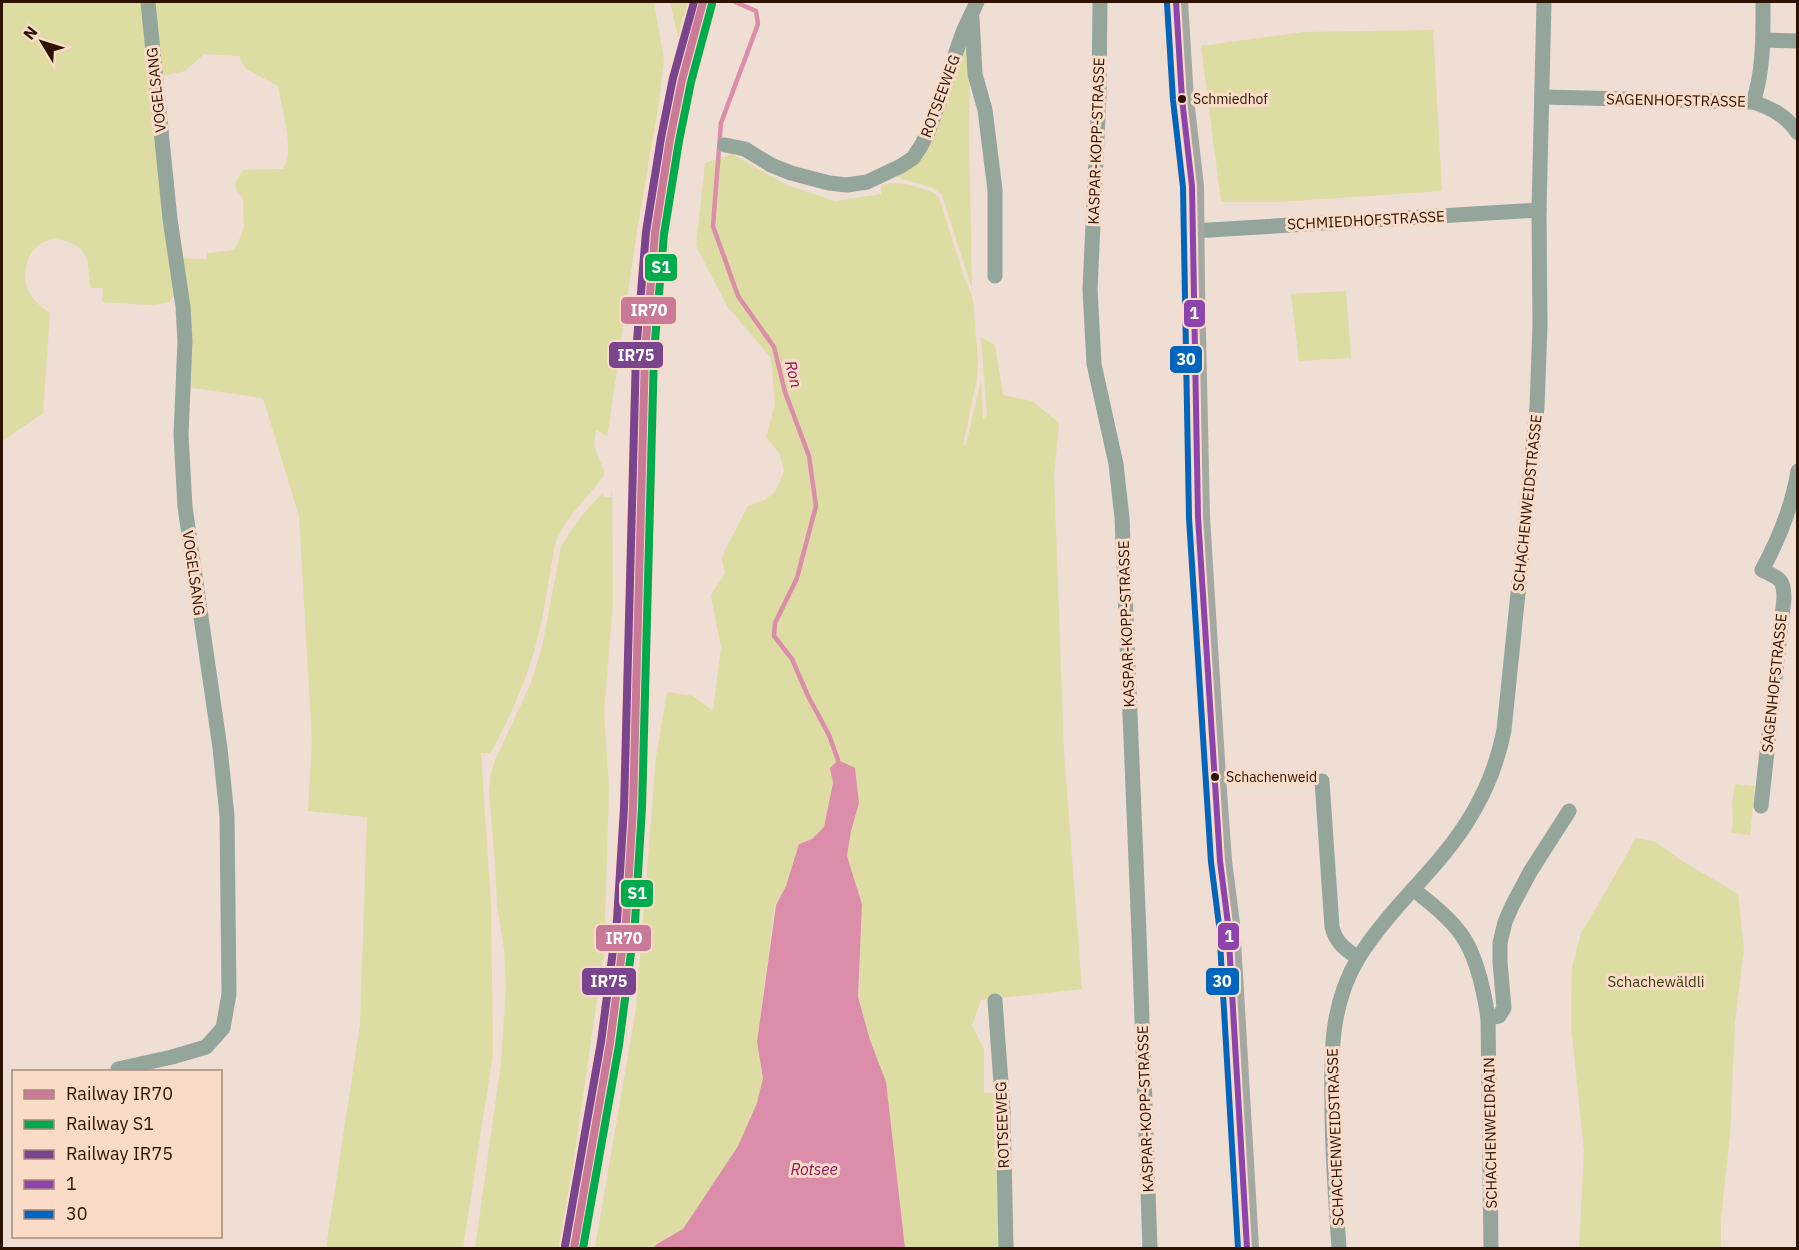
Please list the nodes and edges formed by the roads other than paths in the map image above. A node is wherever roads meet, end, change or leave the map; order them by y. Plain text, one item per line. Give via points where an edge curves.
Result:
1 (148, 2) edge
2 (1100, 2) edge
3 (1176, 2) edge
4 (1544, 2) edge
5 (1762, 2) edge
6 (975, 7) edge
7 (1764, 40) junction
8 (1797, 41) edge
9 (1542, 97) junction
10 (1753, 102) junction
11 (1797, 133) edge
12 (725, 145) dead end
13 (1539, 210) junction
14 (1193, 231) junction
15 (995, 276) dead end
16 (1797, 471) edge
17 (1322, 781) dead end
18 (1761, 806) dead end
19 (1569, 811) dead end
20 (1413, 889) junction
21 (1358, 958) junction
22 (995, 1001) dead end
23 (1488, 1018) junction
24 (118, 1069) dead end
25 (1006, 1248) edge
26 (1150, 1248) edge
27 (1247, 1248) edge
28 (1339, 1248) edge
29 (1491, 1248) edge

1 - 24 street, VOGELSANG via 183,308 181,435 185,507 227,816 229,994 223,1028 206,1047
2 - 26 street, KASPAR-KOPP-STRASSE via 1090,289 1094,364 1116,464 1122,518
3 - 14 main road
4 - 9 street, SCHACHENWEIDSTRASSE
5 - 7 street
6 - 12 street, ROTSEEWEG via 929,130 913,158 901,166 867,182 829,183 791,173 745,149
6 - 15 street, ROTSEEWEG via 975,74 985,110 995,190
7 - 8 street
7 - 10 street via 1759,86
9 - 10 street, SAGENHOFSTRASSE
9 - 13 street, SCHACHENWEIDSTRASSE
10 - 11 street, SAGENHOFSTRASSE via 1780,114
13 - 14 street, SCHMIEDHOFSTRASSE
13 - 20 street, SCHACHENWEIDSTRASSE via 1537,407 1502,742 1473,813
14 - 27 main road via 1199,528
16 - 18 street, SAGENHOFSTRASSE via 1786,519 1762,570 1784,585 1784,598
17 - 21 street via 1332,927 1339,944
19 - 23 street via 1508,914 1500,943 1504,1008 1499,1016
20 - 21 street, SCHACHENWEIDSTRASSE
20 - 23 street, SCHACHENWEIDRAIN via 1462,936 1484,991
21 - 28 street, SCHACHENWEIDSTRASSE via 1339,1004 1331,1049
22 - 25 street, ROTSEEWEG via 1003,1110
23 - 29 street, SCHACHENWEIDRAIN

